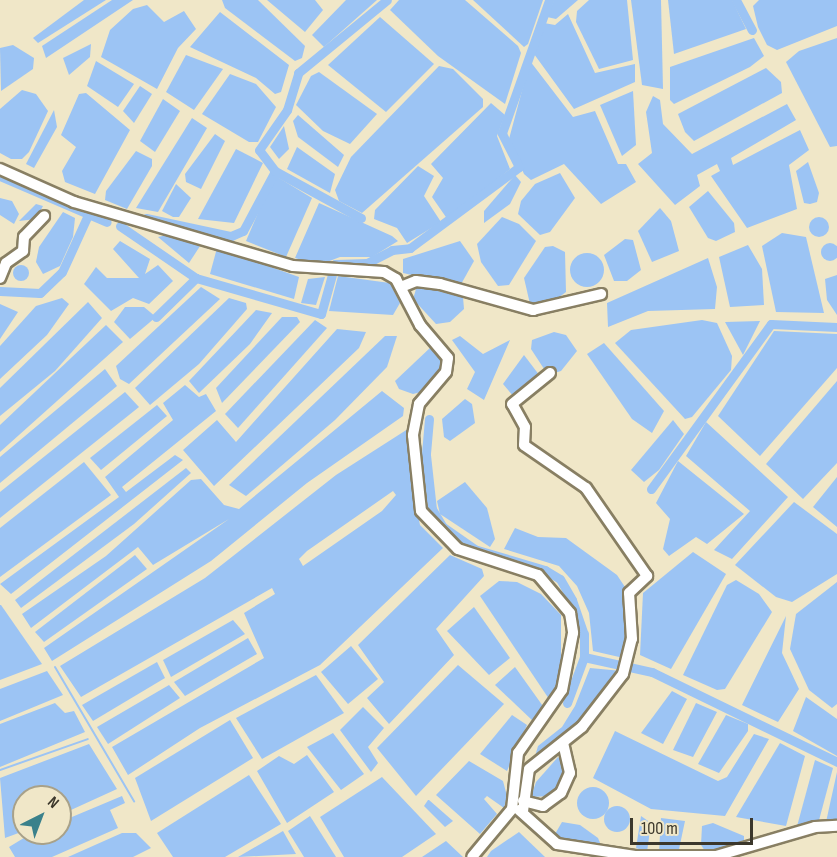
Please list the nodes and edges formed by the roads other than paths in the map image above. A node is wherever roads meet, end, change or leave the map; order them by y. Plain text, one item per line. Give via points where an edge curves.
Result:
1 (0, 169) edge
2 (44, 216) dead end
3 (0, 278) edge
4 (401, 287) junction
5 (602, 294) dead end
6 (550, 374) dead end
7 (563, 743) junction
8 (523, 806) junction
9 (512, 809) junction
10 (837, 826) edge
11 (472, 857) edge

1 - 4 street via 101,211 293,266 384,272
2 - 3 street
4 - 5 street via 416,281 440,284 533,310
4 - 9 street via 420,325 448,358 446,372 419,404 413,435 421,511 458,549 538,575 570,613 573,651 557,699 518,753
6 - 7 street via 512,404 525,427 524,445 586,488 647,573 629,593 632,639 623,674 597,711
7 - 8 street via 529,769
7 - 8 street via 570,773 561,793 543,806
8 - 9 street
8 - 10 street via 538,831 562,846 635,856 716,856 815,827
9 - 11 street

